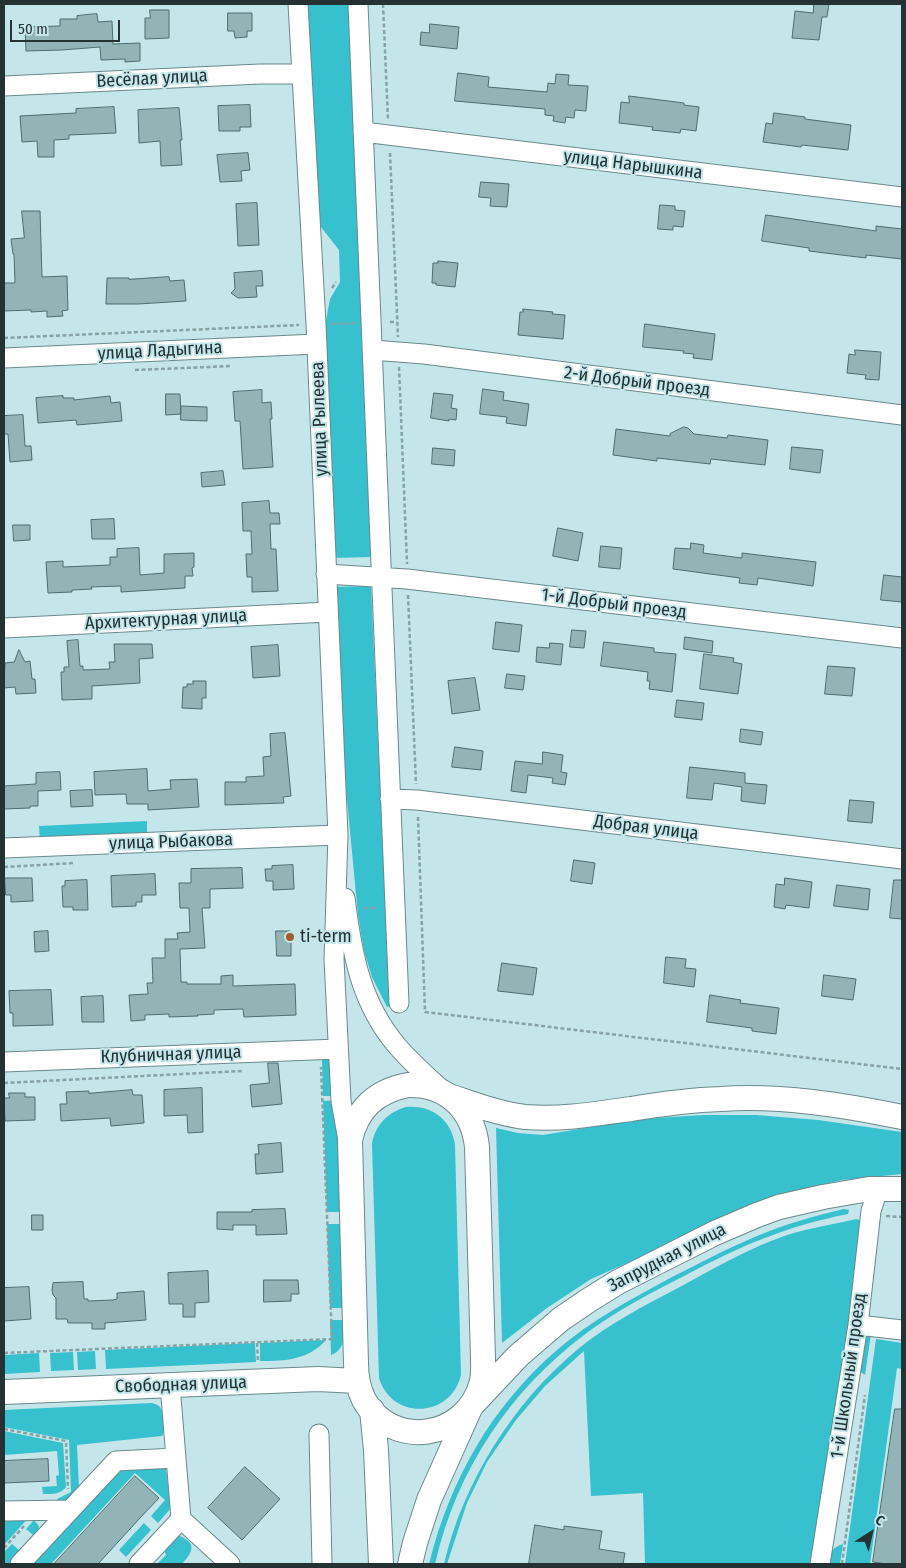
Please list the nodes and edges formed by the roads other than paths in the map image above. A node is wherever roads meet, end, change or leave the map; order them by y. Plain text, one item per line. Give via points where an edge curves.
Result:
1 (298, 4) edge
2 (358, 4) edge
3 (301, 74) junction
4 (4, 86) edge
5 (363, 132) junction
6 (902, 197) edge
7 (317, 344) junction
8 (372, 350) junction
9 (4, 358) edge
10 (902, 415) edge
11 (326, 574) junction
12 (381, 577) junction
13 (328, 612) junction
14 (4, 628) edge
15 (902, 638) edge
16 (390, 799) junction
17 (338, 835) junction
18 (4, 848) edge
19 (902, 859) edge
20 (399, 1004) dead end
21 (329, 1049) junction
22 (4, 1062) edge
23 (448, 1096) junction
24 (902, 1117) edge
25 (350, 1152) junction
26 (878, 1189) junction
27 (902, 1189) edge
28 (858, 1325) junction
29 (902, 1330) edge
30 (357, 1381) junction
31 (170, 1385) junction
32 (4, 1392) edge
33 (471, 1406) junction
34 (372, 1410) junction
35 (320, 1434) dead end
36 (176, 1458) junction
37 (70, 1510) junction
38 (4, 1511) edge
39 (181, 1519) junction
40 (20, 1564) edge
41 (139, 1564) edge
42 (230, 1564) edge
43 (322, 1564) edge
44 (381, 1564) edge
45 (410, 1564) edge
46 (820, 1564) edge

1 - 3 street, улица Рылеева
2 - 5 street
3 - 4 street, Весёлая улица
3 - 7 street, улица Рылеева
5 - 6 street, улица Нарышкина
5 - 8 street
7 - 9 street, улица Ладыгина
7 - 11 street, улица Рылеева
8 - 10 street, 2-й Добрый проезд
8 - 12 street
11 - 12 street, 1-й Добрый проезд
11 - 13 street, улица Рылеева
12 - 15 street, 1-й Добрый проезд
12 - 16 street
13 - 14 street, Архитектурная улица
13 - 17 street, улица Рылеева
16 - 19 street, Добрая улица
16 - 20 street
17 - 18 street, улица Рыбакова
17 - 21 street, улица Рылеева
17 - 23 street, улица Рылеева via 350,937 356,966 369,1001 390,1037
21 - 22 street, Клубничная улица
21 - 25 street, улица Рылеева
23 - 24 main road via 493,1111 535,1118 740,1098 791,1100
23 - 25 main road via 436,1089 417,1085 398,1087 380,1094 355,1122
23 - 33 main road via 470,1120 477,1147 483,1374
25 - 30 main road
26 - 27 main road, Запрудная улица
26 - 28 street, 1-й Школьный проезд via 871,1211
26 - 33 main road, Запрудная улица via 808,1200 757,1215 618,1282 543,1333
28 - 29 street
28 - 46 street, 1-й Школьный проезд
30 - 31 main road, Свободная улица via 318,1379
30 - 34 main road
31 - 32 main road, Свободная улица
31 - 36 street
33 - 34 main road via 446,1426 419,1432 391,1425
33 - 45 main road via 429,1500
34 - 44 main road
35 - 43 street
36 - 37 street via 116,1460
36 - 39 street
37 - 38 street
37 - 40 street
39 - 41 street
39 - 42 street

